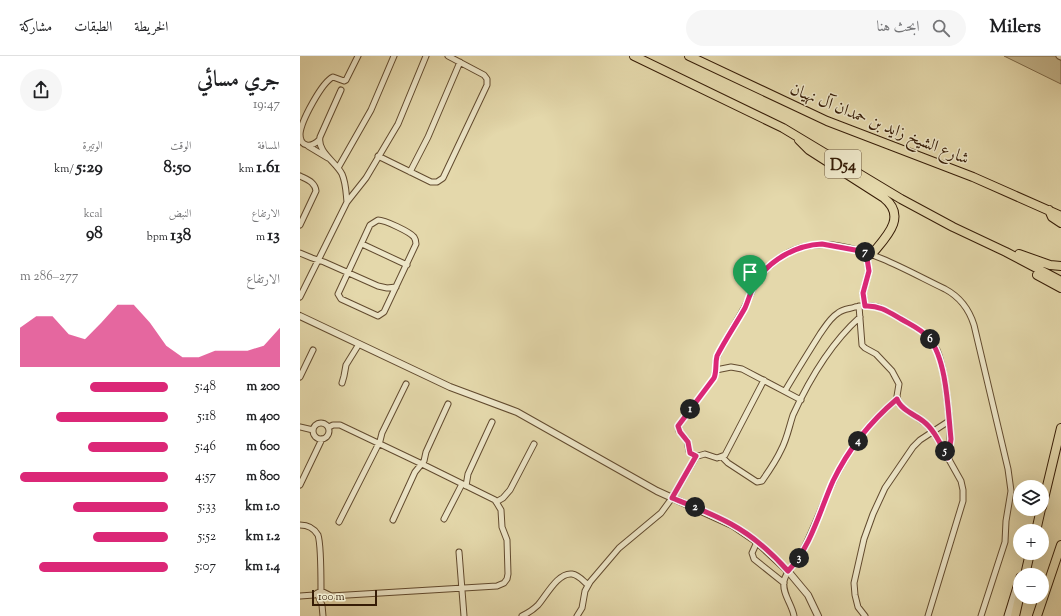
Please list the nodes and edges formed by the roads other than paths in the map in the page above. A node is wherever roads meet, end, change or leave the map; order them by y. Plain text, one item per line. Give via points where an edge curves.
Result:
1 (358, 56) edge
2 (394, 56) edge
3 (426, 56) edge
4 (448, 56) edge
5 (627, 56) edge
6 (634, 56) edge
7 (690, 56) edge
8 (460, 62) junction
9 (702, 88) junction
10 (341, 90) dead end
11 (797, 136) junction
12 (319, 140) junction
13 (308, 146) junction
14 (378, 156) junction
15 (332, 161) junction
16 (338, 168) junction
17 (410, 172) junction
18 (300, 176) edge
19 (347, 202) junction
20 (1049, 210) junction
21 (1061, 210) edge
22 (1061, 216) edge
23 (1061, 223) edge
24 (300, 225) edge
25 (362, 244) junction
26 (1006, 252) junction
27 (300, 253) edge
28 (869, 253) junction
29 (319, 260) junction
30 (406, 265) junction
31 (1061, 266) edge
32 (348, 272) junction
33 (1050, 275) junction
34 (1061, 277) edge
35 (1061, 281) edge
36 (396, 287) junction
37 (1061, 288) edge
38 (300, 297) edge
39 (862, 306) junction
40 (300, 316) edge
41 (860, 317) junction
42 (359, 344) junction
43 (313, 350) dead end
44 (716, 370) junction
45 (300, 377) edge
46 (764, 380) junction
47 (342, 383) dead end
48 (406, 384) dead end
49 (785, 391) junction
50 (897, 399) junction
51 (801, 400) junction
52 (448, 404) dead end
53 (949, 421) junction
54 (492, 422) dead end
55 (300, 427) edge
56 (329, 427) junction
57 (1061, 428) edge
58 (313, 430) junction
59 (933, 431) junction
60 (322, 439) junction
61 (379, 443) junction
62 (534, 444) dead end
63 (696, 456) junction
64 (722, 456) junction
65 (948, 458) junction
66 (422, 464) junction
67 (1048, 480) edge
68 (300, 485) edge
69 (464, 485) junction
70 (672, 498) junction
71 (496, 502) junction
72 (444, 519) dead end
73 (393, 520) dead end
74 (339, 522) dead end
75 (300, 525) edge
76 (758, 542) junction
77 (1061, 545) edge
78 (459, 552) dead end
79 (788, 571) junction
80 (784, 583) junction
81 (588, 585) junction
82 (462, 588) junction
83 (319, 592) junction
84 (300, 596) edge
85 (1013, 599) edge
86 (1017, 604) edge
87 (323, 616) edge
88 (464, 616) edge
89 (522, 616) edge
90 (577, 616) edge
91 (794, 616) edge
92 (818, 616) edge
93 (865, 616) edge
94 (928, 616) edge
95 (981, 616) edge
96 (1008, 616) edge
97 (1014, 616) edge
98 (1037, 616) edge

1 - 13 street via 346,80 332,78 318,94 300,132 302,142
2 - 16 street via 374,103
3 - 14 street via 398,124
4 - 8 street
5 - 9 street via 689,85
6 - 9 main road, D54
7 - 20 main road, شارع الشيخ زايد بن حمدان آل نهيان / D54 via 827,121 973,177
8 - 17 street via 428,138
8 - 17 street via 484,75 488,82 487,87 441,180 431,182
9 - 11 main road, D54
10 - 12 street
11 - 26 main road, D54 via 902,199
11 - 28 main road via 809,150 884,198 891,206 894,218 892,228
12 - 13 street
12 - 15 street
13 - 15 street
14 - 17 street
14 - 19 street via 366,178
15 - 16 street
16 - 19 street via 345,182
18 - 24 street via 312,183 316,191
19 - 29 street
20 - 21 main road
20 - 22 main road, شارع الشيخ زايد بن حمدان آل نهيان / D54
20 - 23 main road
25 - 30 street
25 - 30 street via 372,223 384,221 411,234 415,239 416,246
25 - 32 street
26 - 31 main road
26 - 33 main road, D54
26 - 37 main road via 1017,263
27 - 29 street
28 - 39 street via 869,271
28 - 44 street via 816,244 794,250 776,261 763,272 755,284 717,356
28 - 95 street via 952,294 966,307 974,325 1011,485 1004,546
29 - 32 street
29 - 38 street
30 - 36 street
32 - 36 street via 378,286
32 - 36 street via 339,292 340,298 376,316 384,312
33 - 34 main road
33 - 35 main road, D54
39 - 41 street
39 - 49 street via 842,310 832,318
39 - 53 street via 876,306 892,313 922,332 933,344 942,366
40 - 42 street
41 - 50 street via 862,345 876,354 892,371 899,384
41 - 51 street via 836,342
42 - 47 street via 346,365
42 - 70 street via 450,387 526,416
43 - 45 street
44 - 46 street via 735,367
44 - 63 street via 712,381 678,426 688,442 690,453
46 - 49 street
46 - 64 street
48 - 61 street
49 - 51 street
50 - 59 street via 901,406
50 - 79 street via 873,422 847,457 833,481 803,551
51 - 64 street via 782,449 762,482 757,482
52 - 66 street
53 - 59 street
53 - 65 street via 951,444
54 - 69 street
55 - 58 street
56 - 58 street via 320,423
56 - 60 street via 328,435
56 - 61 street via 340,425
57 - 67 main road
58 - 60 street via 315,436
59 - 65 street
59 - 93 street via 910,450 886,488 868,526 854,587 858,607
60 - 68 street
61 - 66 street
61 - 74 street
62 - 71 street via 510,490
63 - 64 street
63 - 70 street
65 - 94 street via 961,481 964,498
66 - 69 street
66 - 73 street via 415,472
69 - 71 street
69 - 72 street
70 - 76 street via 732,525
70 - 81 street via 654,520 619,548
71 - 82 street via 501,510 502,527 507,540 507,579 497,586
75 - 83 street via 309,526 318,536
76 - 79 street
76 - 80 street via 752,553 754,559
77 - 98 main road
78 - 82 street
79 - 80 street
79 - 92 street via 808,595
80 - 91 street
81 - 89 street via 577,576 566,575 555,583 537,606
81 - 90 street via 582,608
82 - 83 street via 331,596
82 - 88 street
83 - 84 street via 312,596
83 - 87 street
85 - 96 main road
86 - 97 main road

